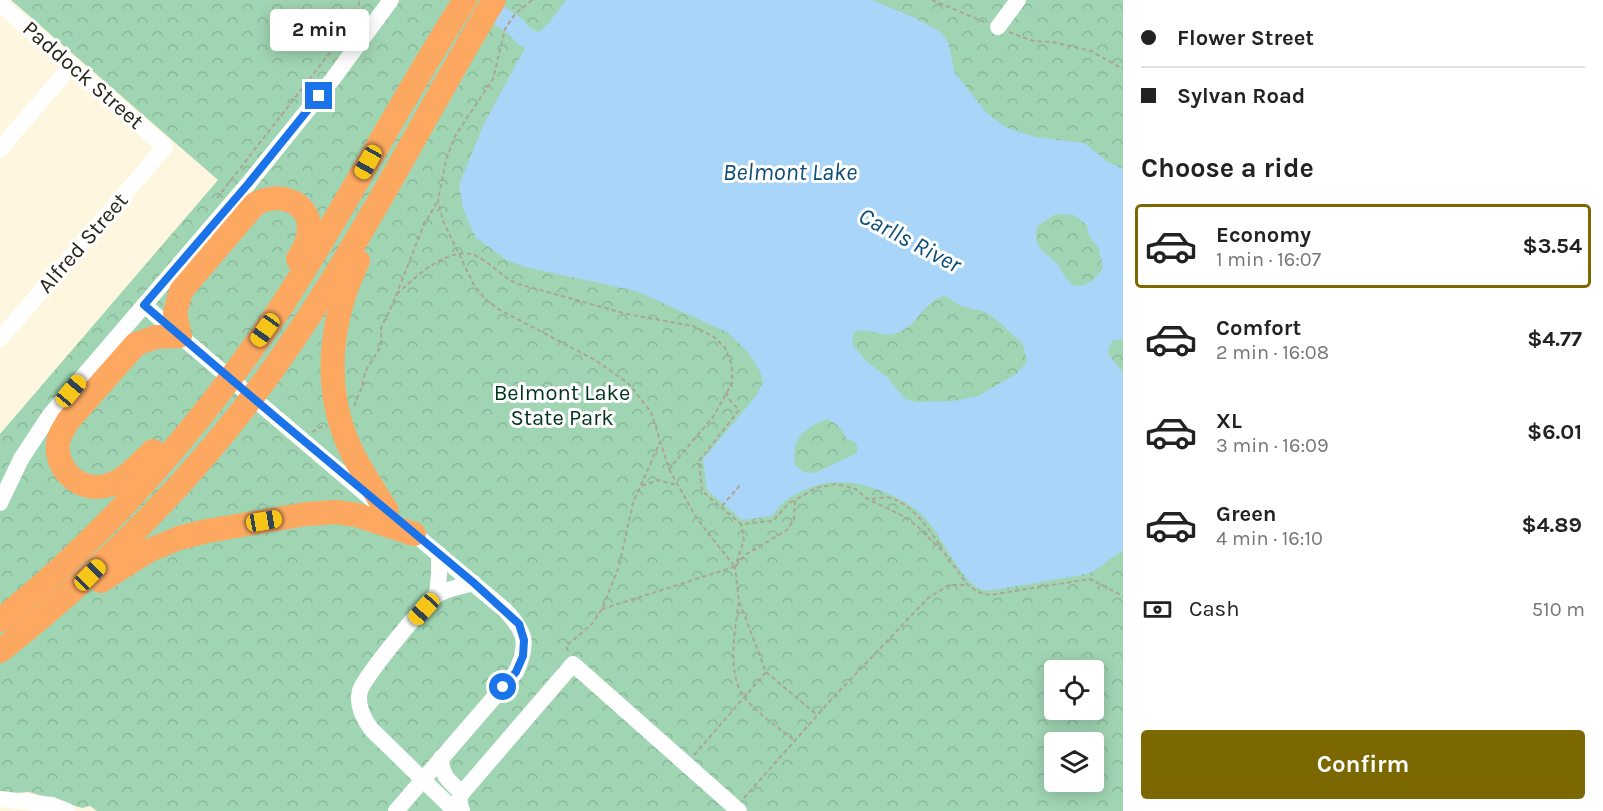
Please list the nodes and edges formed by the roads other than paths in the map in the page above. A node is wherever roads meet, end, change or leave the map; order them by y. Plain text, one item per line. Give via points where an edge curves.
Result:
1 (391, 0) edge
2 (465, 0) edge
3 (494, 0) edge
4 (1018, 0) edge
5 (0, 4) edge
6 (998, 27) road end
7 (71, 66) junction
8 (165, 147) joint
9 (0, 149) edge
10 (385, 192) junction
11 (144, 305) junction
12 (281, 307) junction
13 (180, 336) junction
14 (0, 339) edge
15 (195, 423) junction
16 (0, 503) edge
17 (387, 511) junction
18 (414, 534) junction
19 (439, 554) junction
20 (474, 583) junction
21 (437, 595) junction
22 (0, 620) edge
23 (38, 621) junction
24 (0, 651) edge
25 (441, 758) junction
26 (423, 780) junction
27 (462, 793) junction
28 (0, 799) edge
29 (737, 809) edge
30 (67, 811) edge
31 (396, 811) edge
32 (455, 811) edge
33 (462, 811) edge

1 - 11 street via 306,112
2 - 12 highway
3 - 10 highway
4 - 6 street
5 - 7 street, Paddock Street
7 - 8 street, Paddock Street
7 - 9 street
8 - 14 street, Alfred Street
10 - 17 highway via 342,299 332,360 334,397 345,438
10 - 23 highway via 328,287 233,420 139,527
11 - 13 street
11 - 16 street via 45,422 21,459
12 - 13 highway via 295,264 308,241 309,228 297,205 274,197 250,208 181,291 175,313
12 - 15 highway
13 - 15 highway via 141,340 130,350 64,428 59,438 59,457 64,470 80,484 107,486
13 - 17 street
15 - 22 highway via 91,537
17 - 18 street
18 - 19 street
18 - 23 highway via 367,517 326,512 193,534 136,557
19 - 20 street
19 - 21 street
20 - 21 street
20 - 25 street via 519,624 523,656 516,672
21 - 26 street via 373,668 358,699 371,729
23 - 24 highway
25 - 26 street
25 - 27 street via 444,777
26 - 31 street
26 - 32 street
27 - 29 street via 573,664
27 - 33 street
28 - 30 street via 52,805

